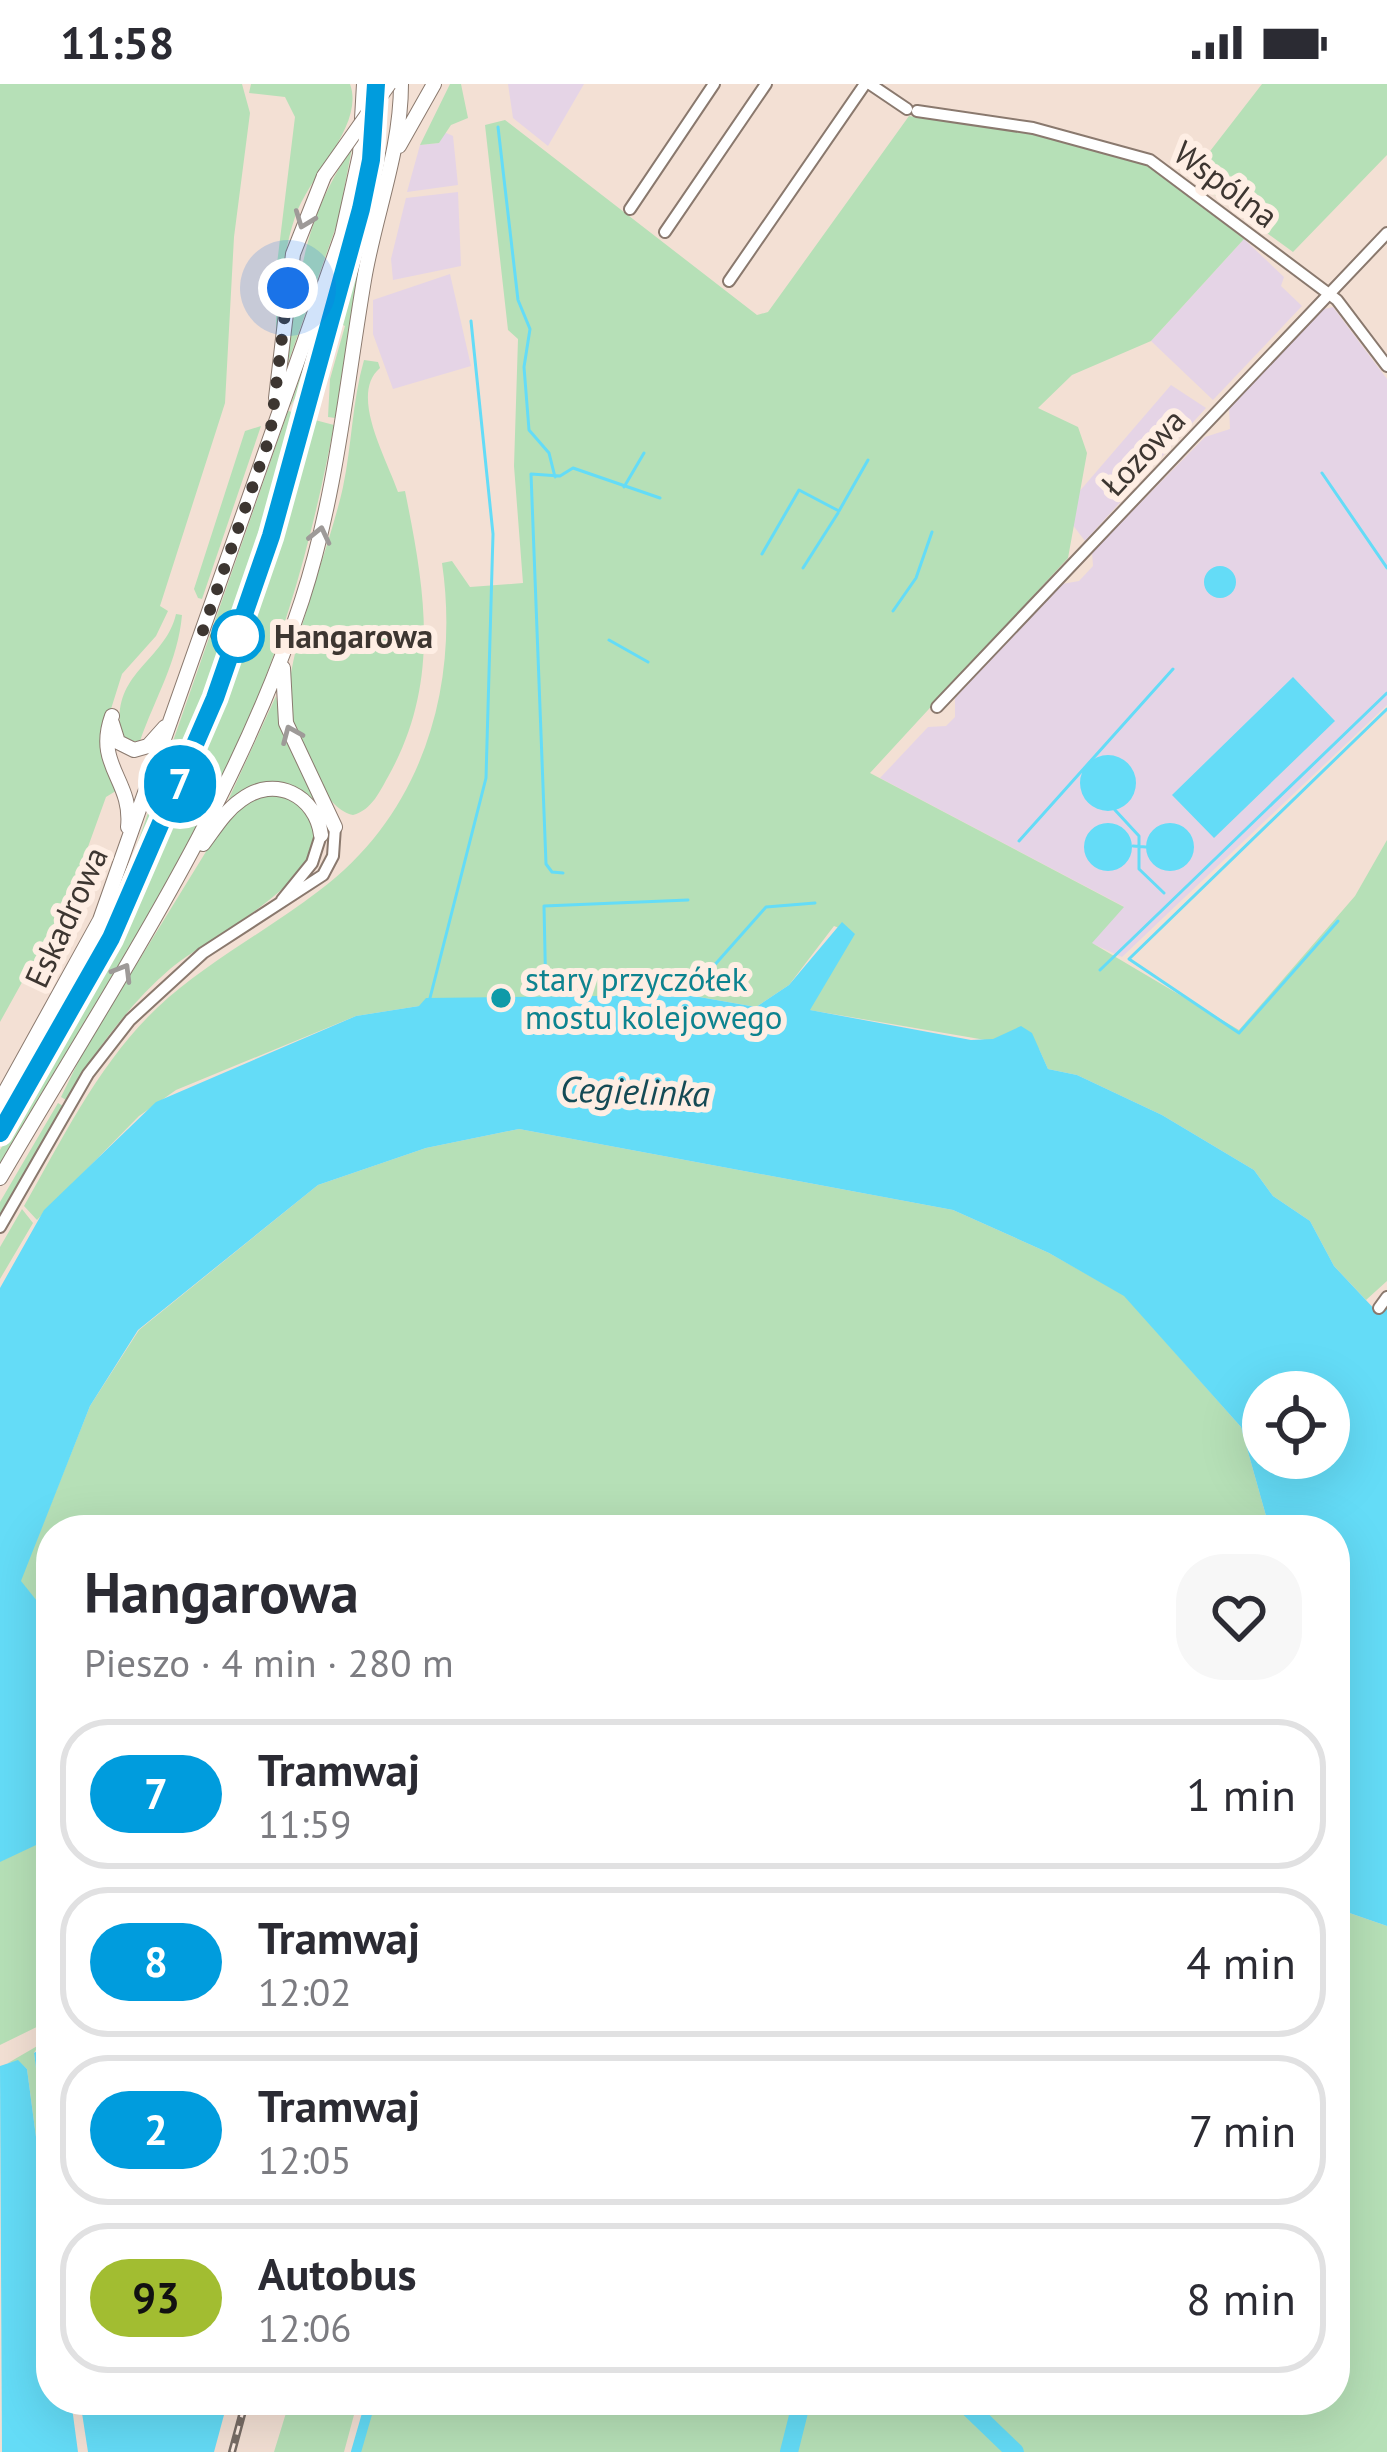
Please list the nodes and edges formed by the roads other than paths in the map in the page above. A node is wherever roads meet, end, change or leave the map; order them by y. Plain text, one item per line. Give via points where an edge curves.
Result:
1 (364, 84) edge
2 (389, 84) edge
3 (400, 84) edge
4 (434, 84) edge
5 (714, 84) edge
6 (766, 84) edge
7 (867, 84) edge
8 (380, 208) junction
9 (630, 209) dead end
10 (665, 232) dead end
11 (1387, 233) edge
12 (728, 281) dead end
13 (1328, 293) junction
14 (1387, 365) edge
15 (270, 436) junction
16 (290, 634) junction
17 (937, 707) dead end
18 (174, 712) junction
19 (328, 831) junction
20 (125, 856) junction
21 (154, 919) junction
22 (28, 1052) junction
23 (0, 1091) edge
24 (0, 1101) edge
25 (0, 1178) edge
26 (0, 1227) edge

1 - 15 main road, Eskadrowa via 342,235
2 -> 15 main road, bridge via 324,176 293,254
3 - 8 main road
4 - 8 main road via 404,135
5 - 9 street
6 - 10 street
7 - 12 street
7 - 13 street, Wspólna via 912,110 1033,128 1150,160
16 -> 8 main road via 333,476
11 - 13 street, Łozowa
13 - 14 street, Wspólna
13 - 17 street, Łozowa
15 - 18 main road, Eskadrowa
19 -> 16 main road via 282,710
16 - 21 main road via 230,777
18 - 20 main road, Eskadrowa
18 - 20 main road via 143,749 119,744 112,716 105,736 129,805
19 - 21 main road via 299,796 281,789 251,794 221,820
19 - 26 street via 280,903 176,973 121,1030
20 - 22 main road, Eskadrowa via 91,941
25 -> 21 main road
22 - 23 main road
22 - 24 main road

